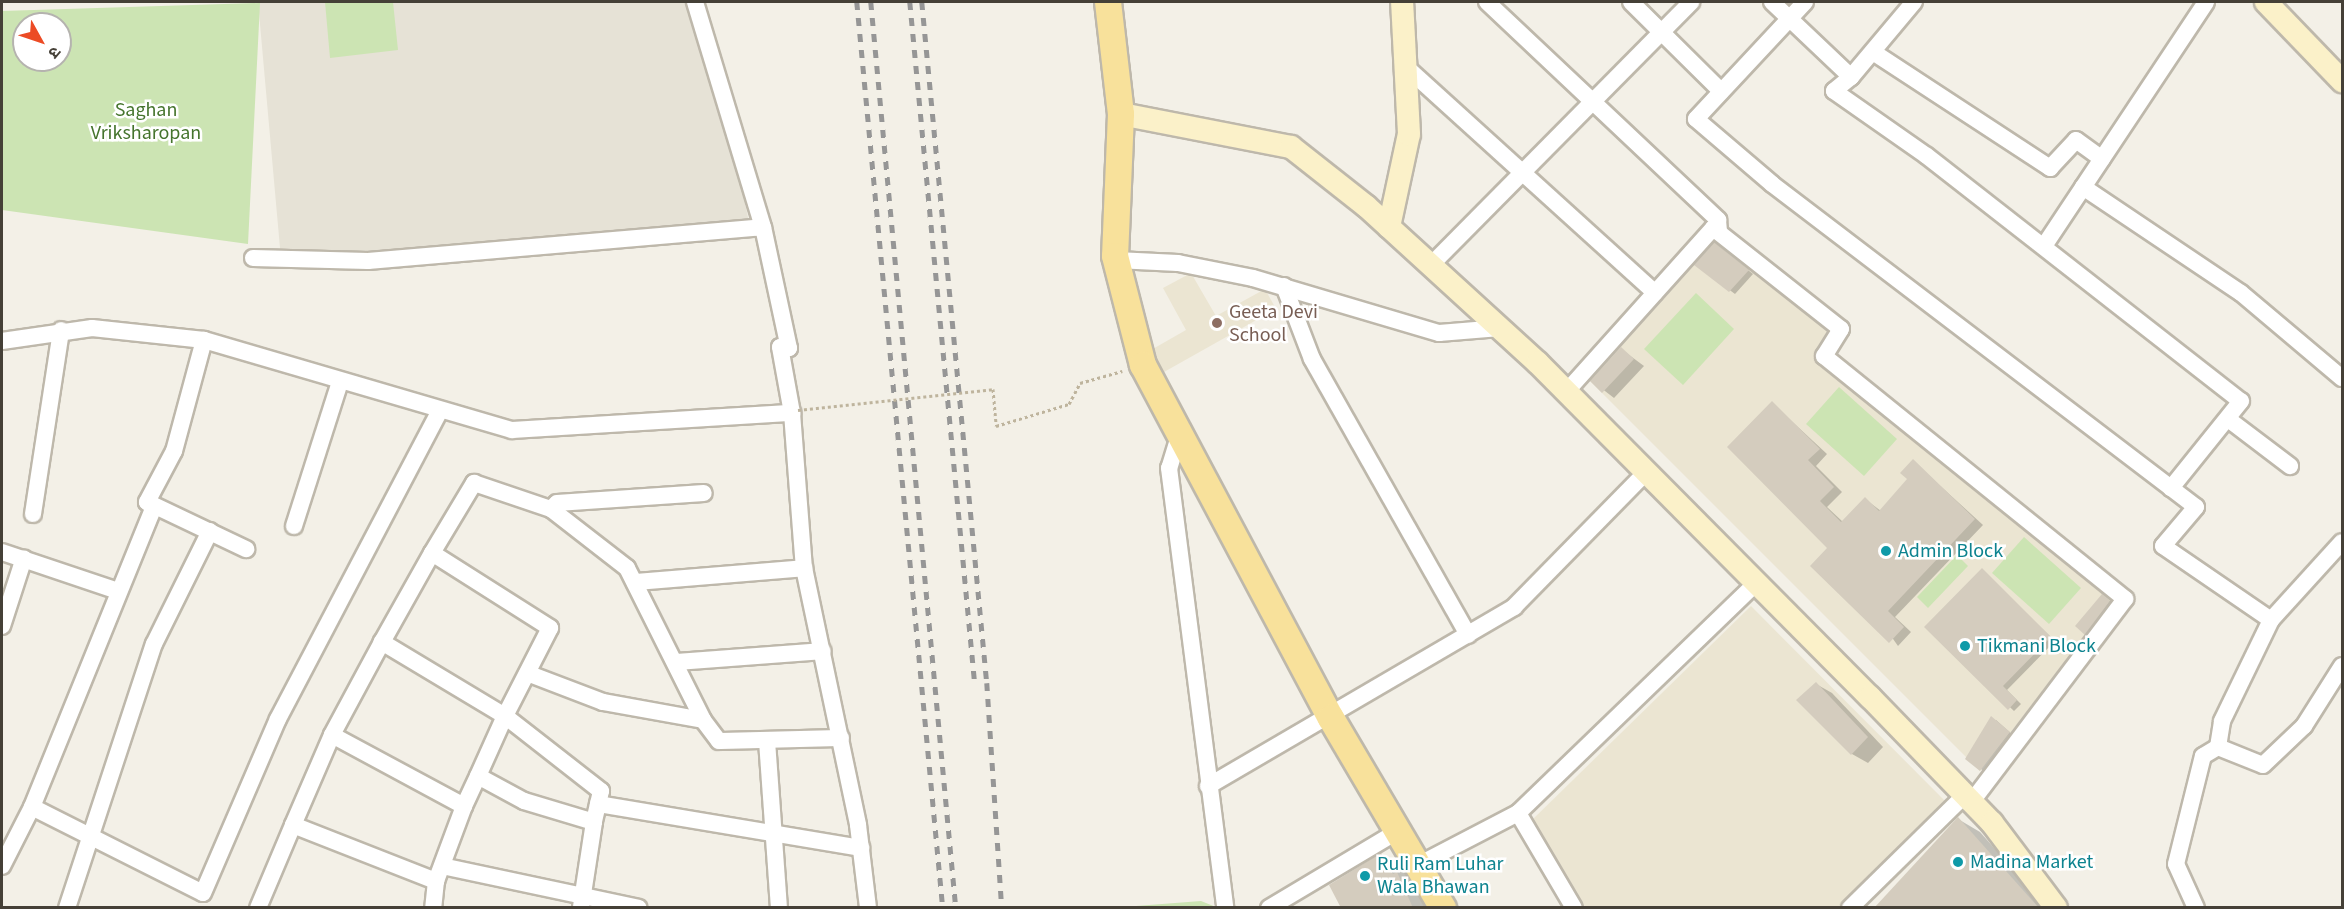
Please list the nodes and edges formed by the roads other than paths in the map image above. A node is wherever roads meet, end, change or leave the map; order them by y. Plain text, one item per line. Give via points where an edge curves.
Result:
1 (695, 2) edge
2 (1108, 2) edge
3 (1402, 2) edge
4 (1487, 2) edge
5 (1630, 2) edge
6 (1691, 2) edge
7 (1772, 2) edge
8 (1805, 2) edge
9 (2206, 2) edge
10 (2266, 2) edge
11 (1910, 3) edge
12 (1789, 17) junction
13 (1661, 32) junction
14 (1873, 52) junction
15 (1406, 67) junction
16 (1851, 77) junction
17 (2343, 81) edge
18 (1721, 91) junction
19 (1592, 102) junction
20 (1121, 114) junction
21 (2102, 159) junction
22 (1524, 174) junction
23 (2083, 187) junction
24 (763, 227) junction
25 (1389, 227) junction
26 (1719, 232) junction
27 (2043, 246) junction
28 (252, 258) dead end
29 (1116, 260) junction
30 (1431, 265) junction
31 (1284, 286) junction
32 (1655, 293) junction
33 (1500, 328) junction
34 (61, 330) junction
35 (204, 340) junction
36 (2, 341) edge
37 (2343, 378) edge
38 (340, 382) junction
39 (1566, 392) junction
40 (440, 411) junction
41 (795, 411) junction
42 (2228, 419) junction
43 (1180, 433) junction
44 (2290, 466) dead end
45 (1647, 471) junction
46 (2171, 488) junction
47 (704, 493) dead end
48 (154, 506) junction
49 (551, 509) junction
50 (33, 514) dead end
51 (294, 526) dead end
52 (210, 531) junction
53 (2343, 542) edge
54 (246, 549) dead end
55 (2, 552) edge
56 (432, 553) junction
57 (24, 558) junction
58 (804, 568) junction
59 (635, 582) junction
60 (1755, 584) junction
61 (118, 591) junction
62 (2271, 620) junction
63 (2, 626) edge
64 (1468, 635) junction
65 (382, 642) junction
66 (823, 651) junction
67 (678, 662) junction
68 (2343, 666) edge
69 (527, 673) junction
70 (505, 716) junction
71 (1331, 718) junction
72 (703, 720) junction
73 (332, 735) junction
74 (841, 738) junction
75 (767, 741) junction
76 (2218, 747) junction
77 (478, 776) junction
78 (1208, 786) junction
79 (1967, 801) junction
80 (598, 804) junction
81 (464, 806) junction
82 (32, 807) junction
83 (1518, 813) junction
84 (594, 822) junction
85 (293, 825) junction
86 (1398, 831) junction
87 (776, 834) junction
88 (90, 836) junction
89 (861, 848) junction
90 (1418, 865) junction
91 (2, 866) edge
92 (439, 873) junction
93 (581, 902) edge
94 (67, 908) edge
95 (258, 908) edge
96 (433, 908) edge
97 (639, 908) edge
98 (779, 908) edge
99 (868, 908) edge
100 (1225, 908) edge
101 (1269, 908) edge
102 (1443, 908) edge
103 (1574, 908) edge
104 (1850, 908) edge
105 (2056, 908) edge
106 (2196, 908) edge

1 - 24 street
2 - 20 main road
3 - 15 street
4 - 19 street
5 - 13 street
6 - 13 street
7 - 12 street
8 - 12 street
9 - 21 street
10 - 17 street
11 - 14 street
12 - 16 street
12 - 18 street
13 - 18 street
13 - 19 street
14 - 16 street
14 - 21 street via 2050,168 2076,140
15 - 22 street
15 - 25 street via 1409,134
16 - 27 street via 1834,91
18 - 46 street via 1696,119 1772,184
19 - 22 street
19 - 26 street via 1718,220
20 - 25 street via 1291,147
20 - 29 main road
21 - 23 street
22 - 30 street
22 - 32 street
23 - 27 street
23 - 37 street via 2241,293
24 - 28 street via 368,261
24 - 41 street via 789,348 780,347
25 - 30 street
26 - 32 street via 1713,228
26 - 79 street via 1841,329 1824,356 2125,599
27 - 42 street via 2241,401
29 - 31 street via 1178,263
29 - 43 main road via 1143,365
30 - 33 street
31 - 33 street via 1439,333
31 - 64 street via 1312,359
32 - 39 street
33 - 39 street
34 - 35 street
34 - 36 street
34 - 50 street
35 - 38 street
35 - 48 street via 174,451 147,502
38 - 40 street
38 - 51 street
39 - 45 street
40 - 41 street via 512,430
40 - 88 street via 278,719 203,894
41 - 58 street
42 - 44 street
42 - 46 street
43 - 71 main road
43 - 78 street via 1169,468
45 - 60 street
45 - 64 street via 1514,607
46 - 62 street via 2196,507 2163,546
47 - 49 street via 556,503
48 - 52 street
48 - 61 street
49 - 56 street via 474,483
49 - 59 street via 627,568
52 - 54 street
52 - 88 street via 154,644
53 - 62 street
55 - 57 street
56 - 65 street
56 - 69 street via 550,628
57 - 61 street
57 - 63 street
58 - 59 street
58 - 66 street
59 - 67 street
60 - 79 street
60 - 83 street
61 - 82 street
62 - 76 street via 2222,721
64 - 71 street
65 - 70 street
65 - 73 street
66 - 67 street
66 - 74 street
67 - 72 street
68 - 76 street via 2304,726 2263,765
69 - 70 street
69 - 72 street via 603,702
70 - 77 street
70 - 80 street via 601,791
71 - 78 street
71 - 86 main road
72 - 75 street via 719,741
73 - 81 street
73 - 85 street
74 - 75 street
74 - 89 street
75 - 87 street
76 - 106 street via 2203,756 2176,864
77 - 81 street
77 - 84 street via 524,801
78 - 100 street
79 - 104 street
79 - 105 street via 1992,823
80 - 84 street
80 - 87 street
81 - 92 street
82 - 88 street
82 - 91 street
83 - 90 street
83 - 103 street
84 - 93 street
85 - 92 street
85 - 95 street
86 - 90 main road
86 - 101 street
87 - 89 street
87 - 98 street
88 - 94 street
89 - 99 street
90 - 102 main road
92 - 93 street
92 - 96 street
93 - 97 street

